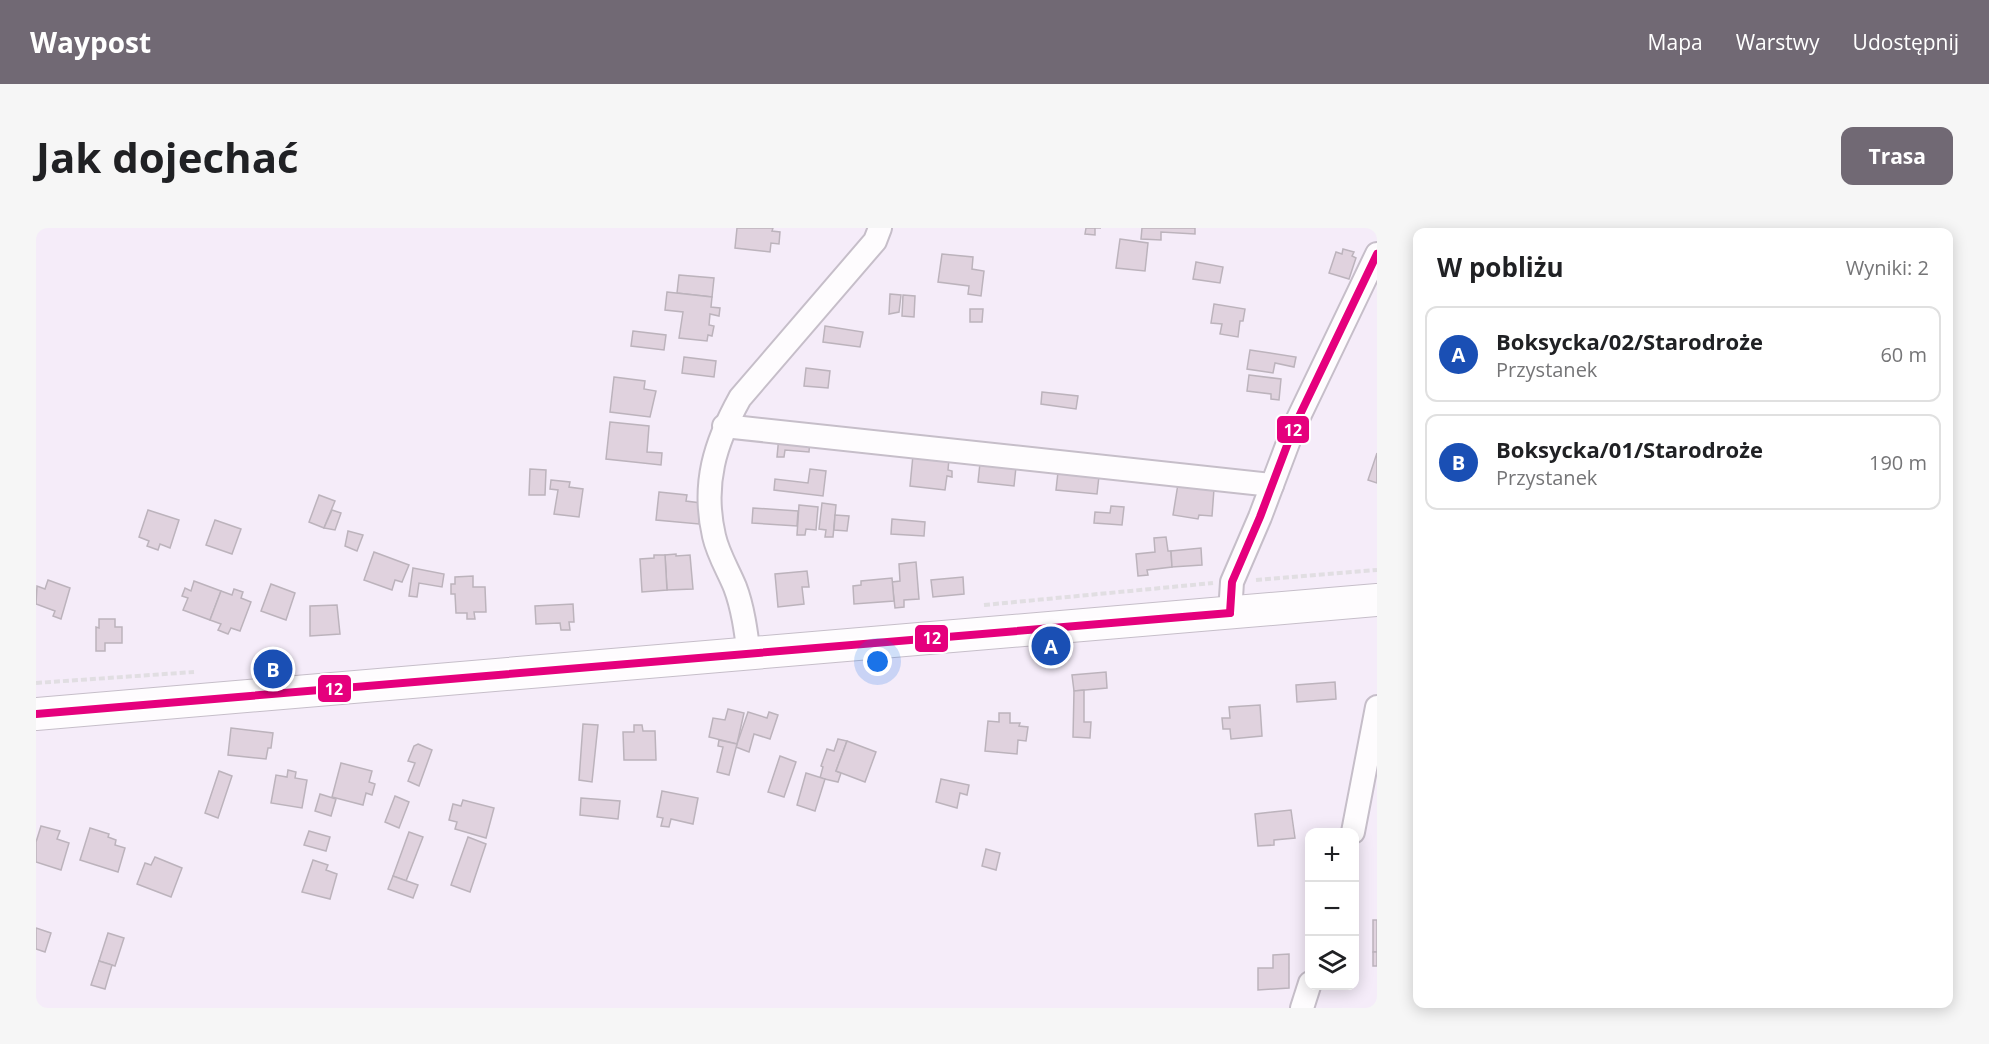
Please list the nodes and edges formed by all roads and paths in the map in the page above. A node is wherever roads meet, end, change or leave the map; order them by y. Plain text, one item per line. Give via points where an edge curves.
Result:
1 (880, 228) edge
2 (1377, 254) edge
3 (724, 426) junction
4 (1272, 486) junction
5 (1377, 570) edge
6 (1232, 582) junction
7 (1377, 600) edge
8 (1230, 613) junction
9 (749, 655) junction
10 (1377, 707) edge
11 (36, 714) edge
12 (1354, 828) edge
13 (1308, 990) edge
14 (1302, 1008) edge

1 - 3 street via 874,241 740,398
2 - 4 street via 1294,427
3 - 4 street
3 - 9 street via 714,458 709,498 714,536 735,588
4 - 6 street
5 - 6 path
6 - 8 street
7 - 8 main road
8 - 9 main road
9 - 11 main road
10 - 12 street
13 - 14 street

